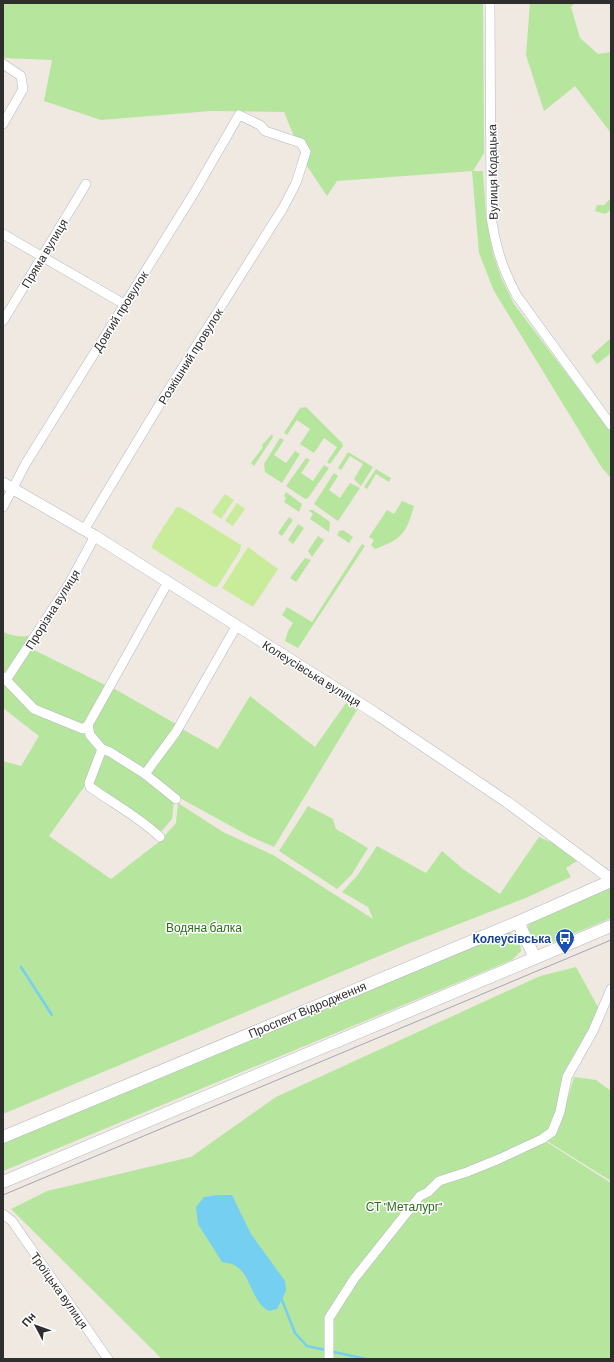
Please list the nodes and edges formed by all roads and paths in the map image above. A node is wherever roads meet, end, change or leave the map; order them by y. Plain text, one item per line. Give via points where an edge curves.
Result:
1 (490, 3) edge
2 (3, 64) edge
3 (239, 115) joint
4 (3, 124) edge
5 (86, 184) dead end
6 (3, 234) edge
7 (42, 258) junction
8 (124, 304) junction
9 (3, 321) edge
10 (611, 424) edge
11 (8, 486) edge
12 (3, 507) edge
13 (84, 530) junction
14 (95, 536) junction
15 (168, 582) junction
16 (238, 625) junction
17 (5, 678) edge
18 (88, 725) junction
19 (102, 749) junction
20 (145, 774) junction
21 (176, 799) dead end
22 (160, 837) dead end
23 (611, 880) edge
24 (518, 922) junction
25 (611, 926) edge
26 (535, 958) junction
27 (611, 989) edge
28 (3, 1137) edge
29 (3, 1182) edge
30 (3, 1214) edge
31 (108, 1359) edge
32 (329, 1359) edge

1 - 10 street, Вулиця Кодацька via 491,217 496,248 505,274 517,296
2 - 4 street via 20,76 23,89
3 - 8 street, Довгий провулок via 194,193
3 - 13 street, Розкішний провулок via 260,125 265,131 301,143 306,152 296,183
5 - 7 street, Пряма вулиця
6 - 7 street
7 - 8 street
7 - 9 street, Пряма вулиця
8 - 11 street, Довгий провулок via 26,463
11 - 12 street, Довгий провулок
11 - 13 street, Колеусівська вулиця
13 - 14 street, Колеусівська вулиця
14 - 15 street, Колеусівська вулиця
14 - 17 street, Прорізна вулиця via 70,584
15 - 16 street, Колеусівська вулиця
15 - 18 street
16 - 20 street via 176,732
16 - 23 street, Колеусівська вулиця via 495,794
17 - 18 street, Прорізна вулиця via 34,710 83,729
18 - 19 street via 90,735
19 - 20 street
19 - 22 street via 89,783 90,787 117,807 132,814
20 - 21 street
23 - 24 main road, Проспект Відродження
24 - 26 main road
24 - 28 main road, Проспект Відродження
25 - 26 main road
26 - 29 main road
27 - 32 street via 593,1031 567,1077 560,1112 552,1132 499,1159 439,1181 420,1196 354,1279 328,1318
30 - 31 street, Троїцька вулиця via 12,1221

